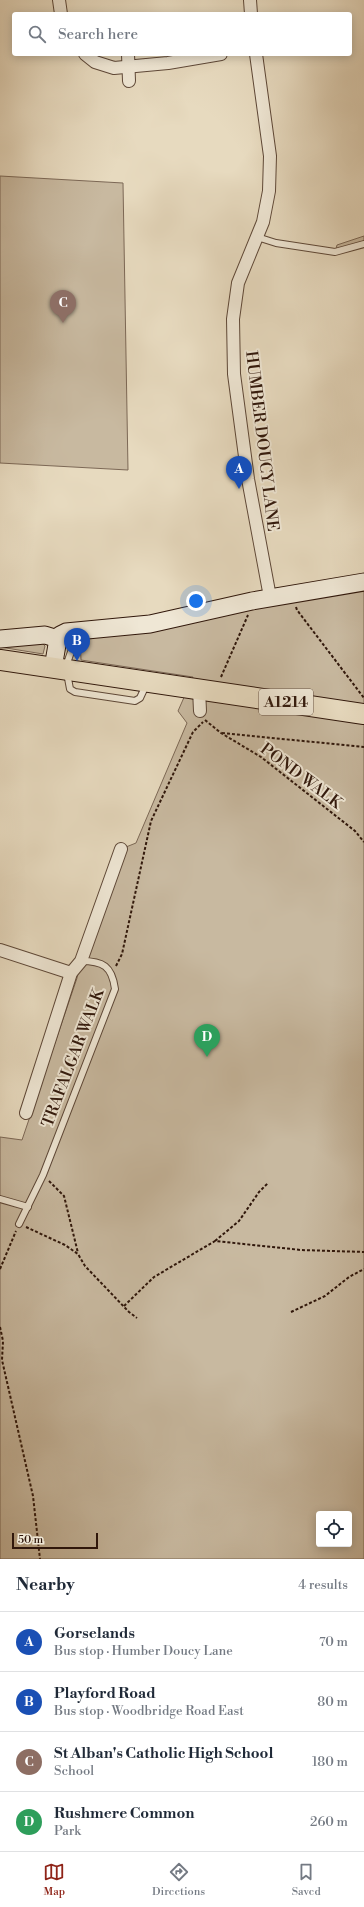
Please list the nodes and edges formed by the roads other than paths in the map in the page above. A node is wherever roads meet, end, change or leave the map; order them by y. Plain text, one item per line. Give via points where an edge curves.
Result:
1 (59, 0) edge
2 (250, 0) edge
3 (62, 12) edge
4 (251, 12) edge
5 (88, 56) edge
6 (128, 56) edge
7 (207, 56) edge
8 (256, 56) edge
9 (128, 67) junction
10 (129, 81) dead end
11 (257, 237) junction
12 (364, 244) edge
13 (364, 582) edge
14 (270, 598) junction
15 (62, 635) junction
16 (0, 639) edge
17 (0, 660) edge
18 (61, 669) junction
19 (208, 688) junction
20 (364, 714) edge
21 (203, 716) road end
22 (121, 849) dead end
23 (0, 950) edge
24 (81, 961) junction
25 (71, 973) junction
26 (26, 1112) dead end
27 (0, 1199) edge
28 (28, 1207) junction
29 (19, 1224) road end

1 - 3 street
2 - 4 street
5 - 9 street via 107,67
6 - 9 street
7 - 9 street
8 - 11 street, HUMBER DOUCY LANE via 270,156 269,191 263,222
9 - 10 street
11 - 12 lane via 276,243 335,252
11 - 14 street, HUMBER DOUCY LANE via 238,284 232,319 234,374 248,479
13 - 14 street
14 - 15 street via 150,624
15 - 16 street
15 - 18 street
17 - 18 main road, A1214
18 - 19 main road, A1214
19 - 20 main road, A1214
19 - 21 street
22 - 24 street
23 - 25 street
24 - 25 street
24 - 28 lane, TRAFALGAR WALK via 94,961 105,966 113,975 115,989 43,1175
25 - 26 street
27 - 28 lane
28 - 29 lane, TRAFALGAR WALK

